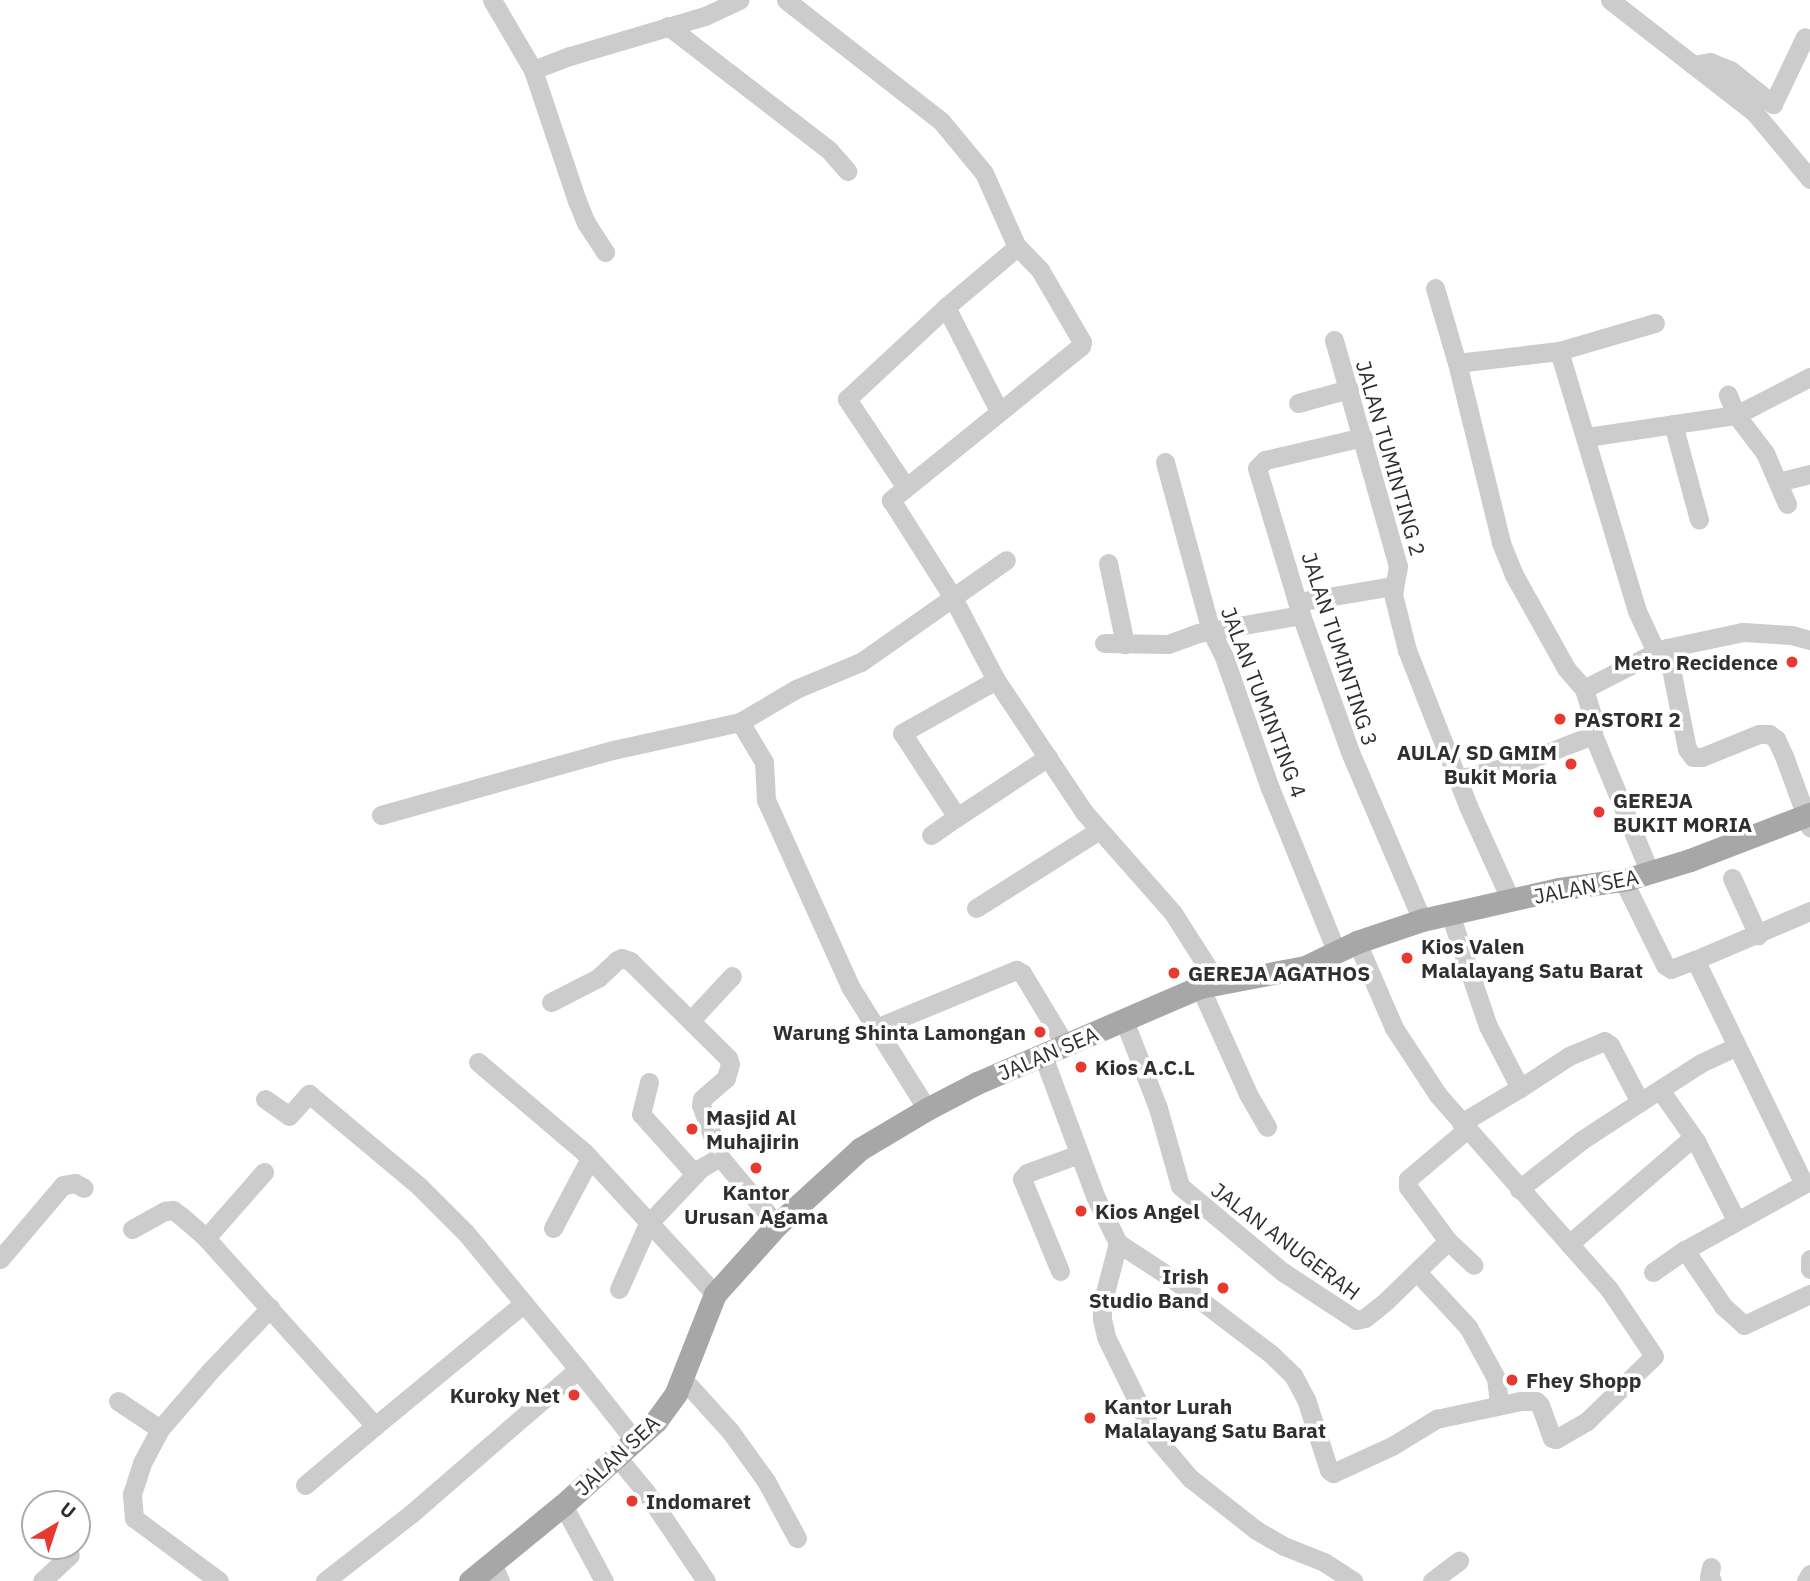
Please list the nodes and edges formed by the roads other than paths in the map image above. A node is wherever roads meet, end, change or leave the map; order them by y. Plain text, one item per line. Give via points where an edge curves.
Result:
1 (492, 0) edge
2 (739, 0) edge
3 (786, 0) edge
4 (1610, 0) edge
5 (668, 26) junction
6 (1805, 37) dead end
7 (1693, 65) junction
8 (533, 70) junction
9 (846, 171) dead end
10 (1810, 179) edge
11 (1017, 247) junction
12 (606, 251) dead end
13 (1435, 288) dead end
14 (946, 307) junction
15 (1655, 323) dead end
16 (1334, 340) dead end
17 (1559, 351) junction
18 (1457, 363) junction
19 (1810, 376) edge
20 (1349, 389) junction
21 (1728, 395) dead end
22 (1298, 403) dead end
23 (999, 411) junction
24 (1736, 415) junction
25 (1673, 424) junction
26 (1363, 437) junction
27 (1587, 438) junction
28 (1165, 462) dead end
29 (1810, 474) edge
30 (1778, 482) junction
31 (905, 486) junction
32 (1787, 504) dead end
33 (1699, 520) dead end
34 (1006, 560) dead end
35 (1108, 563) dead end
36 (1394, 586) junction
37 (952, 596) junction
38 (1300, 608) junction
39 (1211, 631) junction
40 (1810, 640) edge
41 (1104, 643) dead end
42 (1125, 644) junction
43 (1662, 650) junction
44 (996, 680) junction
45 (1584, 689) junction
46 (740, 722) junction
47 (1593, 735) junction
48 (1048, 757) junction
49 (1458, 779) junction
50 (381, 815) dead end
51 (957, 817) junction
52 (1808, 819) edge
53 (1098, 831) junction
54 (932, 835) dead end
55 (1650, 873) junction
56 (1732, 878) dead end
57 (1623, 880) junction
58 (1511, 901) junction
59 (976, 908) dead end
60 (1810, 911) edge
61 (1450, 914) junction
62 (1422, 920) junction
63 (1758, 935) junction
64 (1347, 947) junction
65 (1695, 960) junction
66 (732, 976) dead end
67 (1208, 985) junction
68 (551, 1002) dead end
69 (691, 1020) junction
70 (1124, 1020) junction
71 (876, 1028) junction
72 (1066, 1046) junction
73 (1735, 1047) junction
74 (1043, 1056) junction
75 (478, 1062) dead end
76 (649, 1083) dead end
77 (1520, 1088) junction
78 (1660, 1090) junction
79 (265, 1099) dead end
80 (1640, 1102) junction
81 (928, 1109) junction
82 (1267, 1127) dead end
83 (1464, 1127) junction
84 (1696, 1141) junction
85 (1079, 1154) junction
86 (720, 1157) junction
87 (590, 1158) junction
88 (264, 1172) dead end
89 (695, 1174) junction
90 (1808, 1187) edge
91 (84, 1188) dead end
92 (1519, 1189) junction
93 (1736, 1220) junction
94 (648, 1224) junction
95 (777, 1225) junction
96 (553, 1228) dead end
97 (132, 1229) dead end
98 (206, 1238) junction
99 (1448, 1241) junction
100 (1118, 1243) junction
101 (1569, 1244) junction
102 (1685, 1250) junction
103 (0, 1259) edge
104 (1810, 1259) edge
105 (1474, 1265) dead end
106 (1810, 1269) edge
107 (1060, 1271) dead end
108 (1653, 1272) dead end
109 (1418, 1273) junction
110 (619, 1289) dead end
111 (715, 1294) junction
112 (1810, 1294) edge
113 (523, 1304) junction
114 (270, 1308) junction
115 (578, 1369) junction
116 (682, 1378) junction
117 (118, 1401) dead end
118 (1499, 1404) junction
119 (375, 1426) junction
120 (160, 1429) junction
121 (635, 1441) junction
122 (617, 1457) junction
123 (305, 1485) dead end
124 (563, 1505) junction
125 (797, 1538) dead end
126 (65, 1560) edge
127 (1459, 1560) dead end
128 (496, 1572) edge
129 (1810, 1574) edge
130 (41, 1581) edge
131 (219, 1581) edge
132 (325, 1581) edge
133 (470, 1581) edge
134 (604, 1581) edge
135 (705, 1581) edge
136 (1353, 1581) edge
137 (1432, 1581) edge
138 (1807, 1581) edge

1 - 8 street
2 - 5 street
3 - 11 street via 941,121 984,173
4 - 7 street
5 - 8 street
5 - 9 street via 829,150
6 - 7 street via 1773,104 1730,71 1710,62
7 - 10 street via 1755,113
8 - 12 street via 577,201
11 - 14 street
11 - 23 street via 1040,270 1082,342
13 - 18 street
14 - 23 street
14 - 31 street via 847,399
15 - 17 street
16 - 20 street, JALAN TUMINTING 2
17 - 18 street
17 - 27 street
18 - 45 street via 1501,541 1514,575 1566,668
19 - 24 street
20 - 22 street
20 - 26 street, JALAN TUMINTING 2
21 - 24 street
23 - 31 street
24 - 25 street
24 - 30 street via 1765,453
25 - 27 street
25 - 33 street
26 - 36 street, JALAN TUMINTING 2 via 1398,565
26 - 38 street, JALAN TUMINTING 3 via 1265,460 1257,466
27 - 43 street via 1627,583
28 - 39 street, JALAN TUMINTING 4
29 - 30 street
30 - 32 street
31 - 37 street via 891,500
34 - 37 street
35 - 42 street
36 - 38 street
36 - 49 street, JALAN TUMINTING 2 via 1407,650
37 - 44 street
37 - 46 street via 861,662 796,689
38 - 39 street
38 - 62 street, JALAN TUMINTING 3 via 1350,752
39 - 42 street via 1168,644
39 - 64 street, JALAN TUMINTING 4 via 1270,788
40 - 43 street via 1743,632
41 - 42 street
43 - 45 street
43 - 52 street via 1689,754 1702,757 1769,734 1784,756
44 - 48 street
44 - 51 street via 902,733
45 - 47 street
46 - 50 street via 613,750
46 - 71 street via 764,762 766,800 786,847 851,988
47 - 49 street via 1518,764
47 - 55 street
48 - 51 street
48 - 53 street
49 - 58 street, JALAN TUMINTING 2
51 - 54 street
52 - 55 main road, JALAN SEA
53 - 59 street
53 - 67 street via 1173,913
55 - 57 main road, JALAN SEA
56 - 63 street
57 - 58 main road, JALAN SEA
57 - 65 street via 1665,965 1671,969
58 - 61 main road, JALAN SEA
60 - 63 street
61 - 62 main road, JALAN SEA
61 - 77 street via 1488,1026
62 - 64 main road, JALAN SEA
63 - 65 street
64 - 67 main road, JALAN SEA via 1305,967
64 - 83 street, JALAN TUMINTING 4 via 1394,1028
65 - 73 street
66 - 69 street
67 - 70 main road, JALAN SEA
67 - 82 street via 1248,1094
68 - 69 street via 584,986 622,958
69 - 86 street via 730,1064 722,1083 701,1105
70 - 72 main road, JALAN SEA
70 - 109 street, JALAN ANUGERAH via 1158,1108 1180,1186 1187,1195 1311,1292 1356,1320 1365,1318
71 - 72 street via 1016,970
71 - 81 street
72 - 74 main road, JALAN SEA
73 - 78 street
73 - 90 street
74 - 81 main road, JALAN SEA
74 - 85 street
75 - 87 street
76 - 89 street via 641,1114
77 - 80 street via 1569,1056 1604,1041
77 - 83 street
78 - 80 street
78 - 84 street
79 - 113 street via 289,1116 309,1094 443,1209
80 - 92 street
81 - 95 main road, JALAN SEA via 860,1150
83 - 92 street, JALAN TUMINTING 4
83 - 99 street via 1408,1179 1408,1187
84 - 93 street
84 - 101 street via 1689,1141
85 - 100 street
85 - 107 street via 1022,1179
86 - 89 street
86 - 95 street
87 - 94 street
87 - 96 street
88 - 98 street
89 - 94 street
90 - 93 street
91 - 103 street via 75,1183 62,1185
92 - 101 street, JALAN TUMINTING 4
93 - 102 street
94 - 110 street
94 - 111 street
95 - 111 main road, JALAN SEA
97 - 98 street via 173,1210
98 - 114 street
99 - 105 street
99 - 109 street, JALAN ANUGERAH
100 - 118 street via 1170,1277 1293,1375 1306,1399 1330,1472 1392,1446 1436,1419
100 - 136 street via 1102,1319 1106,1337 1155,1437 1190,1478 1256,1530
101 - 118 street, JALAN TUMINTING 4 via 1609,1289 1654,1356 1587,1421 1556,1439 1536,1401
102 - 108 street
102 - 112 street via 1723,1306 1744,1325
104 - 106 street
109 - 118 street via 1468,1326 1496,1378
111 - 116 main road, JALAN SEA
113 - 115 street
113 - 119 street
114 - 119 street
114 - 120 street
115 - 121 street
115 - 132 street via 412,1513
116 - 121 main road, JALAN SEA via 667,1406
116 - 125 street via 730,1431 766,1481
117 - 120 street
119 - 123 street
120 - 131 street via 136,1478 134,1518
121 - 122 main road, JALAN SEA
122 - 124 main road, JALAN SEA
122 - 135 street
124 - 128 main road, JALAN SEA
124 - 134 street
126 - 130 street
127 - 137 street
128 - 133 main road, JALAN SEA
129 - 138 street

